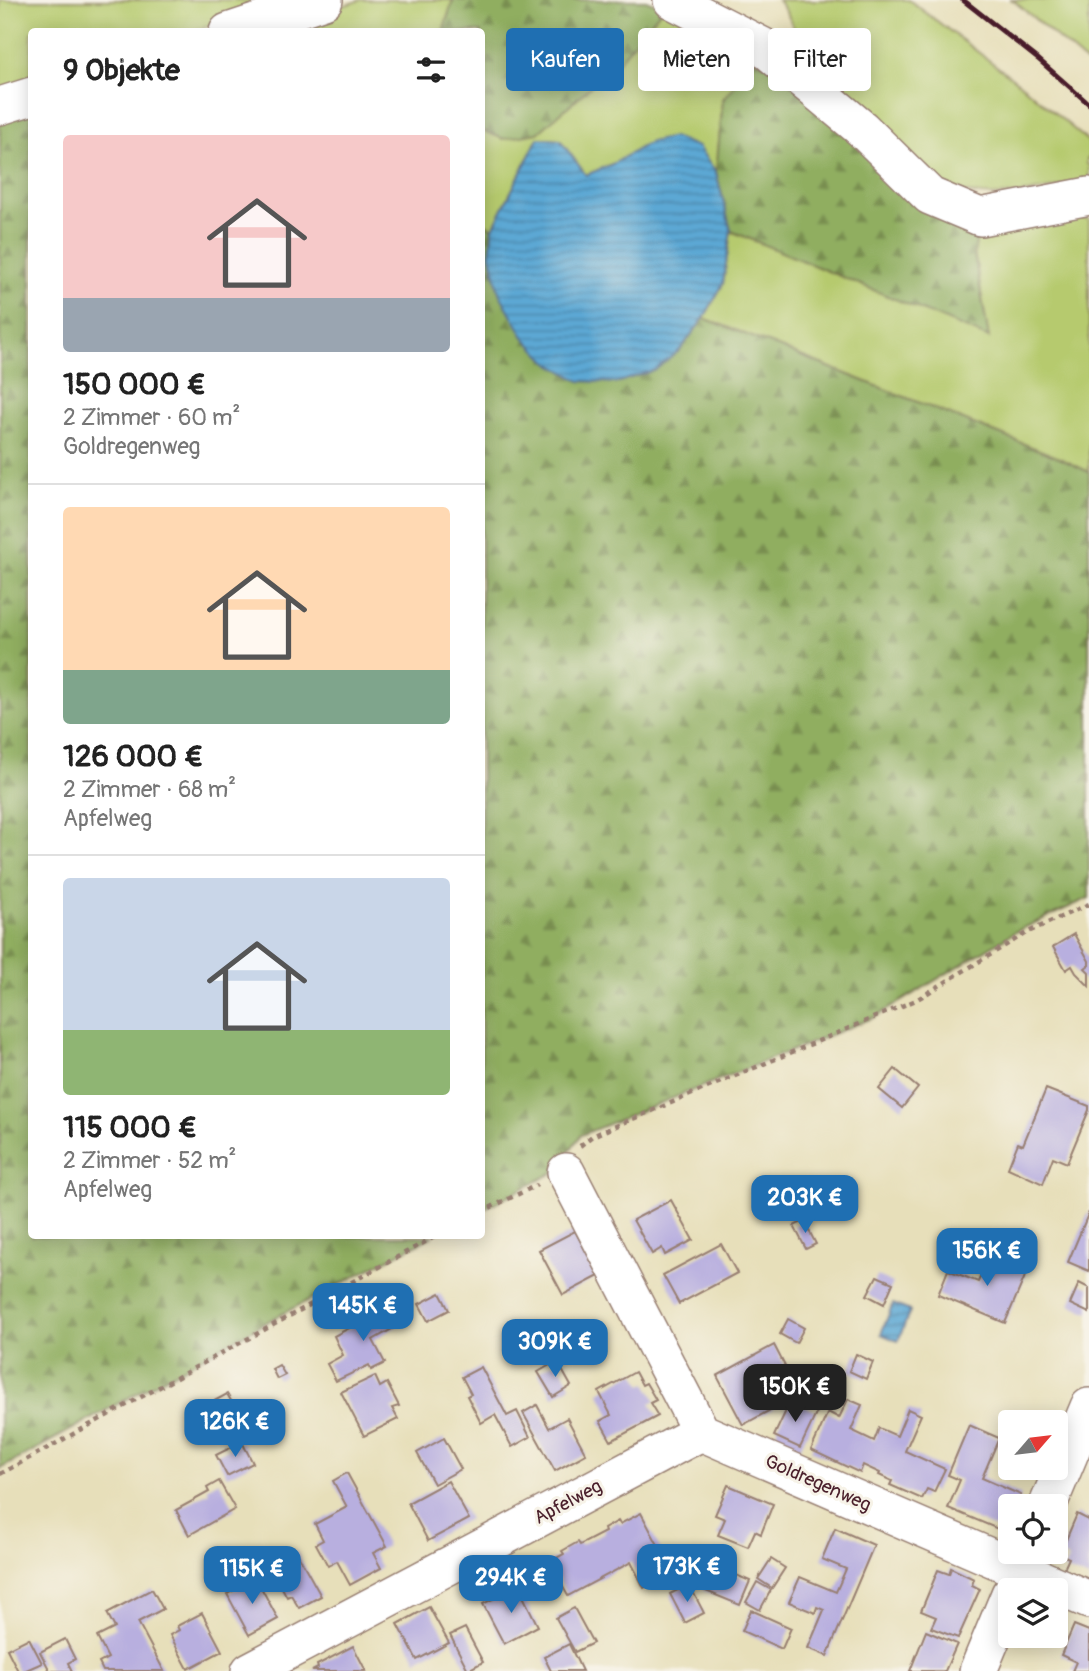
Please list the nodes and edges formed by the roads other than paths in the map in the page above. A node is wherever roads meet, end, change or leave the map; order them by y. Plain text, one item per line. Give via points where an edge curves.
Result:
1 (324, 0) edge
2 (672, 0) edge
3 (240, 28) edge
4 (28, 97) edge
5 (0, 106) edge
6 (1089, 195) edge
7 (566, 1172) dead end
8 (1089, 1407) edge
9 (701, 1432) junction
10 (1052, 1494) edge
11 (1017, 1577) edge
12 (1089, 1600) edge
13 (250, 1671) edge
14 (978, 1671) edge

1 - 3 street
2 - 6 street via 762,47 862,129 930,196 980,217
4 - 5 street
7 - 9 street
8 - 10 street
9 - 11 street, Goldregenweg
9 - 13 street, Apfelweg
11 - 12 street, Goldregenweg
11 - 14 street

